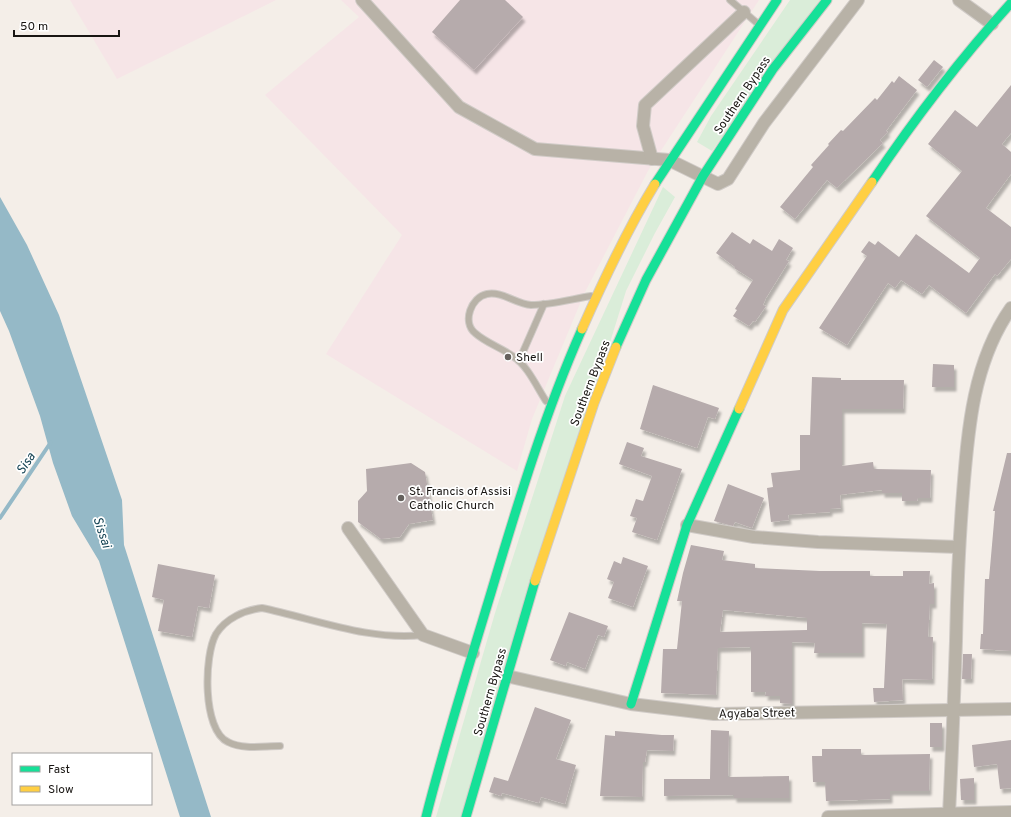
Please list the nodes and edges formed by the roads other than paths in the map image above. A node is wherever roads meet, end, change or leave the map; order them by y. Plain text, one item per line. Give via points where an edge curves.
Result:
1 (362, 0) edge
2 (730, 0) edge
3 (777, 0) edge
4 (827, 0) edge
5 (858, 0) edge
6 (959, 0) edge
7 (1011, 3) edge
8 (744, 12) junction
9 (992, 24) junction
10 (760, 26) junction
11 (652, 159) junction
12 (668, 160) junction
13 (703, 176) junction
14 (597, 295) junction
15 (544, 304) junction
16 (1011, 308) edge
17 (519, 361) junction
18 (550, 407) junction
19 (687, 526) junction
20 (348, 528) dead end
21 (958, 547) junction
22 (423, 635) junction
23 (473, 653) junction
24 (507, 676) junction
25 (631, 704) junction
26 (1011, 708) edge
27 (954, 709) junction
28 (280, 746) dead end
29 (1011, 812) edge
30 (949, 814) junction
31 (426, 817) edge
32 (466, 817) edge
33 (828, 817) edge

1 - 11 street via 459,107 535,149
2 - 8 lane
3 - 10 main road, Southern Bypass
4 - 13 main road, Southern Bypass via 773,69
5 - 13 street via 764,123 728,179 718,184
6 - 9 street
7 - 9 main road
8 - 10 lane
8 - 11 street via 646,105 643,126
9 - 19 main road via 895,148 783,310
10 - 12 main road, Southern Bypass
11 - 12 street
12 - 13 street
12 - 14 main road, Southern Bypass via 640,208
13 - 24 main road, Southern Bypass via 646,280 594,403 547,541
14 - 15 lane
14 - 18 main road, Southern Bypass via 560,378
15 - 17 lane
15 - 17 lane via 529,305 497,294 486,294 478,298 471,310 469,322 475,333
16 - 21 street via 988,350 978,381 968,433
17 - 18 lane
18 - 23 main road, Southern Bypass
19 - 21 street via 754,537 818,542
19 - 25 main road
20 - 22 street
21 - 27 street
22 - 23 street
22 - 28 lane via 402,637 338,627 262,608 250,609 228,620 210,647 209,705 214,725 227,742 238,746
23 - 31 main road, Southern Bypass
24 - 25 street, Agyaba Street
24 - 32 main road, Southern Bypass
25 - 27 street, Agyaba Street via 714,714
26 - 27 street, Agyaba Street
27 - 30 street
29 - 30 street
30 - 33 street

